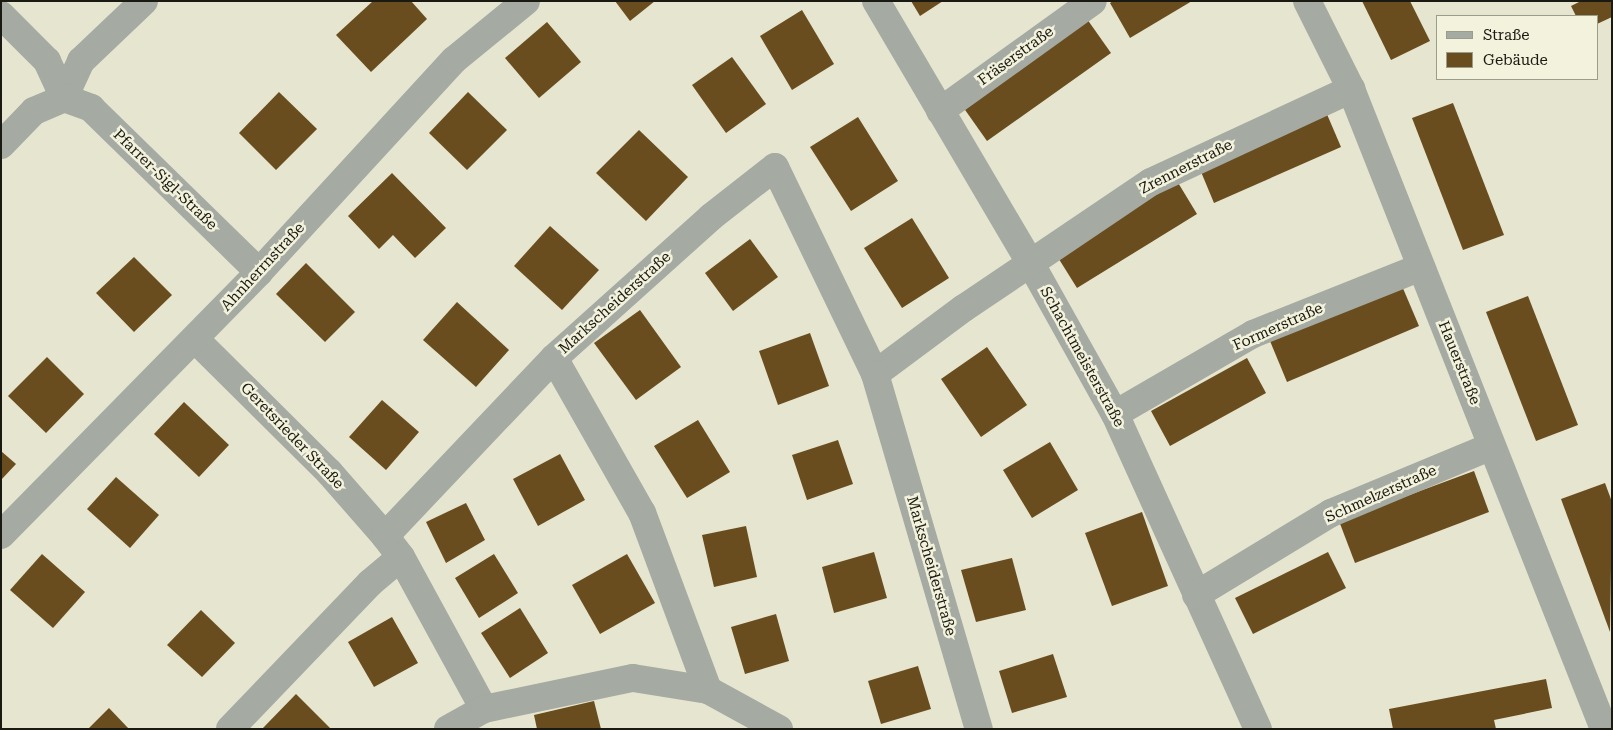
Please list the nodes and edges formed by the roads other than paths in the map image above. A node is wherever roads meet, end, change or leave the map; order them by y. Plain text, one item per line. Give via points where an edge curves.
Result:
1 (144, 1) edge
2 (526, 1) edge
3 (876, 1) edge
4 (1093, 1) edge
5 (1307, 1) edge
6 (1, 15) edge
7 (1351, 89) junction
8 (64, 98) junction
9 (940, 111) junction
10 (1, 145) edge
11 (1031, 264) junction
12 (1422, 267) junction
13 (259, 272) junction
14 (195, 339) junction
15 (554, 358) junction
16 (875, 374) junction
17 (1115, 414) junction
18 (1492, 446) junction
19 (1, 536) edge
20 (385, 536) junction
21 (401, 557) junction
22 (1196, 596) junction
23 (708, 690) junction
24 (484, 709) junction
25 (230, 729) edge
26 (448, 729) edge
27 (779, 729) edge
28 (979, 729) edge
29 (1258, 729) edge
30 (1604, 729) edge

1 - 8 street via 81,60
2 - 13 street, Ahnherrnstraße via 454,60
3 - 9 street, Schachtmeisterstraße
4 - 9 street, Fräserstraße
5 - 7 street, Hauerstraße
6 - 8 street via 47,61
7 - 11 street, Zrennerstraße via 1151,182
7 - 12 street, Hauerstraße
8 - 10 street via 34,111
8 - 13 street, Pfarrer-Sigl-Straße via 91,108
9 - 11 street, Schachtmeisterstraße
11 - 16 street
11 - 17 street, Schachtmeisterstraße
12 - 17 street, Formerstraße via 1253,334
12 - 18 street, Hauerstraße
13 - 14 street, Ahnherrnstraße
14 - 19 street, Ahnherrnstraße
14 - 20 street, Geretsrieder Straße via 329,472
15 - 16 street, Markscheiderstraße via 711,217 774,167
15 - 20 street
15 - 23 street, Markscheiderstraße via 642,513
16 - 28 street, Markscheiderstraße
17 - 22 street, Schachtmeisterstraße
18 - 22 street, Schmelzerstraße via 1331,514
18 - 30 street, Hauerstraße
20 - 21 street, Geretsrieder Straße
21 - 24 street, Geretsrieder Straße
21 - 25 street via 370,583
22 - 29 street, Schachtmeisterstraße
23 - 24 street via 633,678
23 - 27 street
24 - 26 street

